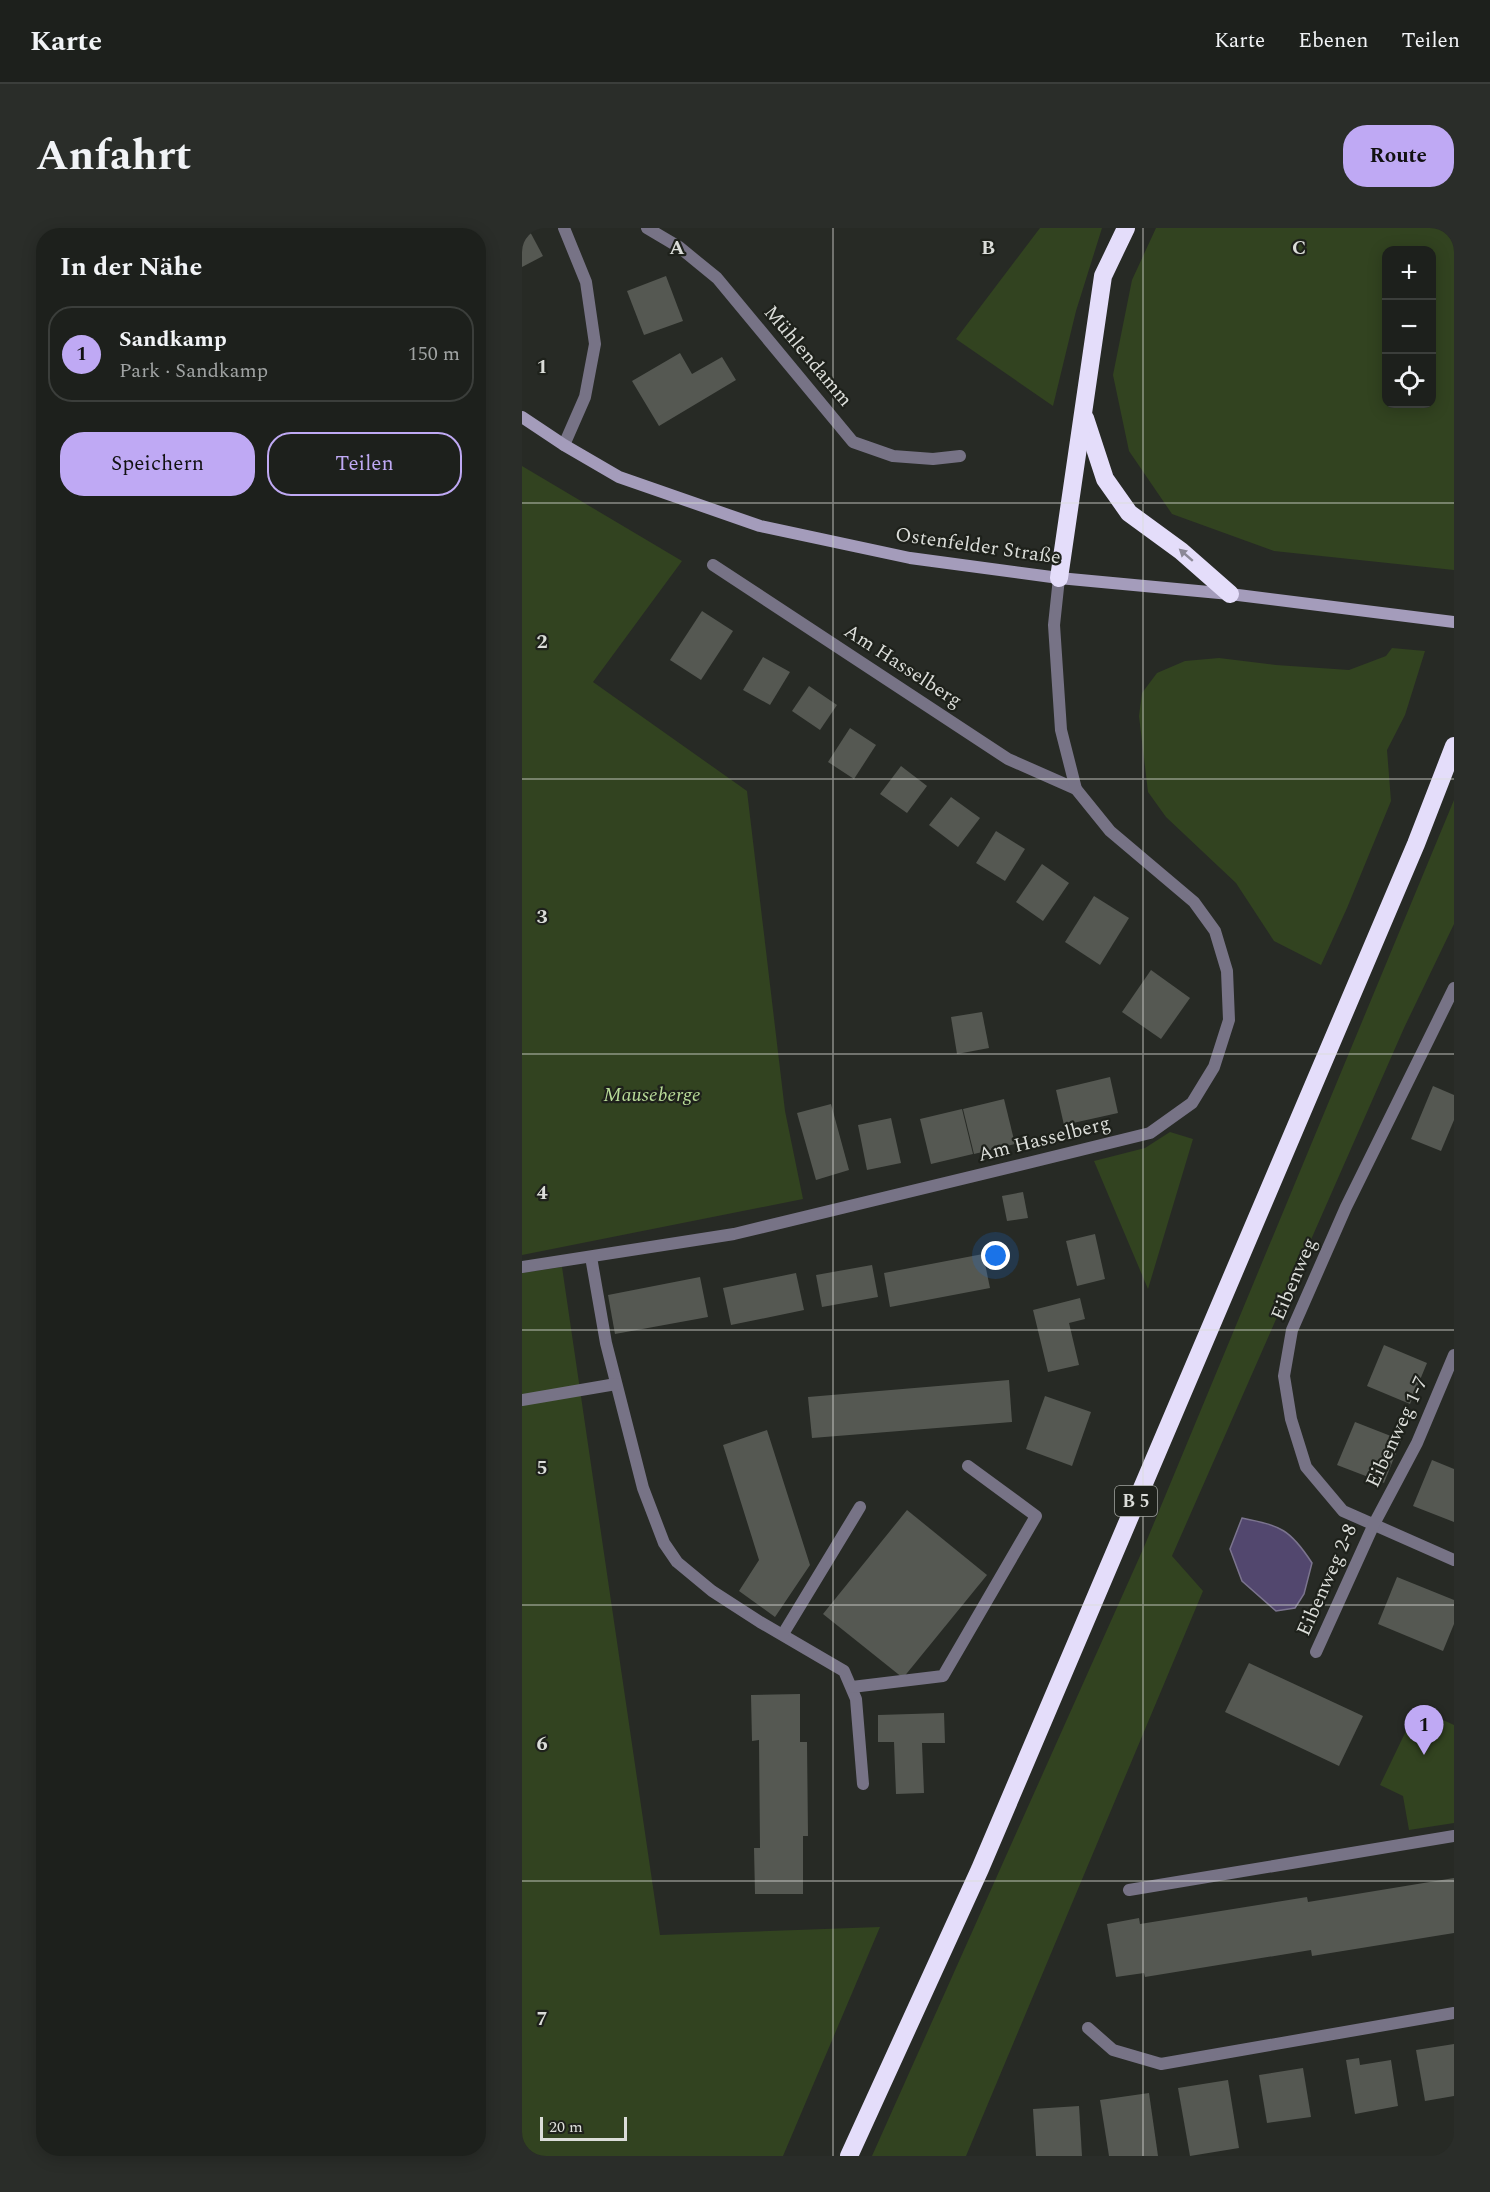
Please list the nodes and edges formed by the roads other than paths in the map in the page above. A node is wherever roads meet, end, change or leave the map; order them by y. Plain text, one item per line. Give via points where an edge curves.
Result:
1 (564, 228) edge
2 (647, 228) edge
3 (1126, 228) edge
4 (1083, 414) junction
5 (522, 417) edge
6 (564, 445) junction
7 (960, 456) dead end
8 (713, 565) dead end
9 (1059, 578) junction
10 (1230, 594) junction
11 (1454, 622) edge
12 (1454, 746) edge
13 (1076, 789) junction
14 (1454, 988) edge
15 (591, 1257) junction
16 (522, 1267) edge
17 (1454, 1355) edge
18 (616, 1384) junction
19 (522, 1400) edge
20 (968, 1466) dead end
21 (860, 1507) dead end
22 (1374, 1524) junction
23 (1454, 1560) edge
24 (783, 1634) junction
25 (1316, 1652) dead end
26 (852, 1687) junction
27 (863, 1784) dead end
28 (1454, 1836) edge
29 (1128, 1890) dead end
30 (1454, 2013) edge
31 (1088, 2028) dead end
32 (849, 2156) edge

1 - 6 street via 586,282 595,344 585,397
2 - 7 street, Mühlendamm via 680,247 717,278 854,442 893,456
3 - 4 highway via 1103,276
4 - 9 highway
10 -> 4 highway via 1181,550 1129,513 1105,479
5 - 6 main road, Ostenfelder Straße
6 - 9 main road, Ostenfelder Straße via 619,477 760,526 910,558
8 - 13 street, Am Hasselberg via 1008,759
9 - 10 main road, Ostenfelder Straße
9 - 13 street, Am Hasselberg via 1054,625 1061,730
10 - 11 main road, Ostenfelder Straße
12 - 32 highway, B 5 via 1402,877 980,1869
13 - 15 street, Am Hasselberg via 1110,831 1194,902 1215,931 1227,971 1229,1020 1214,1067 1192,1103 1150,1133 734,1234
14 - 22 street, Eibenweg via 1314,1279 1292,1330 1284,1376 1291,1419 1306,1467 1343,1511
15 - 16 street, Am Hasselberg
15 - 18 street
17 - 22 street, Eibenweg 1-7 via 1417,1443
18 - 19 street
18 - 24 street via 643,1488 664,1542 678,1562 712,1591
20 - 26 street via 1036,1516 943,1676
21 - 24 street
22 - 23 street, Eibenweg
22 - 25 street, Eibenweg 2-8
24 - 26 street via 844,1671
26 - 27 street via 859,1720
28 - 29 street
30 - 31 street via 1161,2064 1113,2050

